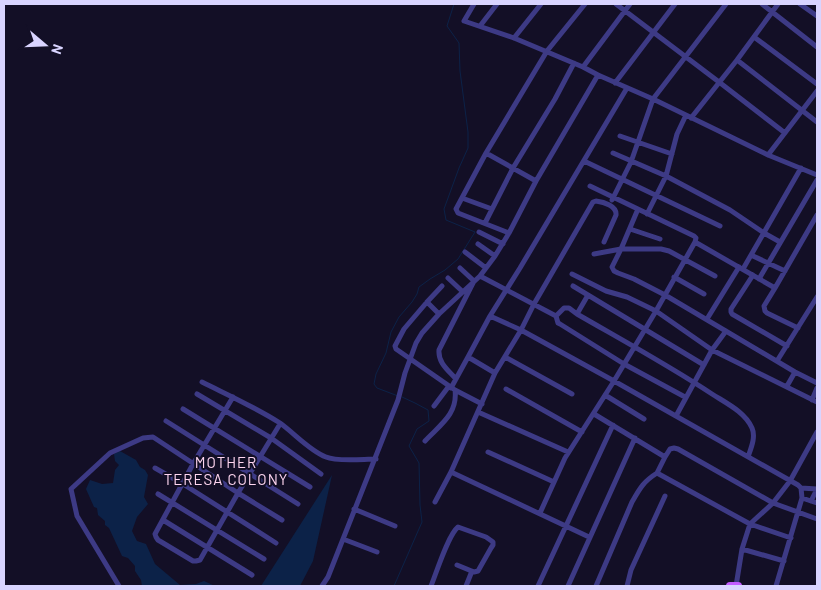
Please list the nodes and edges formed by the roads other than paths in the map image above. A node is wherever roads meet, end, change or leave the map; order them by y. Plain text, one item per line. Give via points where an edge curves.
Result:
1 (474, 4) edge
2 (497, 4) edge
3 (541, 4) edge
4 (585, 4) edge
5 (616, 4) edge
6 (630, 4) edge
7 (675, 4) edge
8 (726, 4) edge
9 (762, 4) edge
10 (778, 4) edge
11 (800, 4) edge
12 (625, 10) junction
13 (773, 12) junction
14 (817, 16) edge
15 (480, 26) junction
16 (653, 32) junction
17 (754, 37) junction
18 (514, 38) junction
19 (817, 47) edge
20 (547, 51) junction
21 (686, 58) junction
22 (737, 60) junction
23 (574, 63) junction
24 (583, 67) junction
25 (598, 75) junction
26 (719, 82) junction
27 (615, 83) junction
28 (817, 84) edge
29 (627, 88) junction
30 (817, 91) edge
31 (653, 99) junction
32 (802, 110) junction
33 (689, 116) junction
34 (817, 122) edge
35 (784, 133) junction
36 (620, 136) dead end
37 (638, 143) junction
38 (486, 153) junction
39 (613, 153) dead end
40 (672, 154) junction
41 (768, 155) junction
42 (584, 161) junction
43 (631, 162) junction
44 (513, 168) junction
45 (801, 168) junction
46 (817, 175) edge
47 (666, 176) junction
48 (622, 179) junction
49 (817, 180) edge
50 (536, 181) junction
51 (590, 186) dead end
52 (656, 195) junction
53 (462, 198) junction
54 (614, 198) junction
55 (610, 205) junction
56 (492, 209) junction
57 (638, 209) junction
58 (647, 214) junction
59 (817, 214) edge
60 (485, 223) junction
61 (720, 226) dead end
62 (630, 228) junction
63 (479, 232) dead end
64 (509, 233) junction
65 (764, 233) junction
66 (660, 239) dead end
67 (604, 242) dead end
68 (695, 242) junction
69 (780, 242) junction
70 (478, 244) dead end
71 (503, 244) junction
72 (621, 249) junction
73 (465, 252) dead end
74 (594, 254) dead end
75 (752, 255) junction
76 (495, 256) junction
77 (684, 260) junction
78 (768, 263) junction
79 (460, 268) dead end
80 (486, 268) junction
81 (741, 268) junction
82 (785, 271) junction
83 (572, 274) dead end
84 (753, 275) junction
85 (480, 276) junction
86 (714, 276) dead end
87 (674, 277) junction
88 (448, 278) dead end
89 (759, 279) junction
90 (474, 281) junction
91 (442, 286) dead end
92 (573, 286) dead end
93 (776, 288) junction
94 (506, 290) junction
95 (462, 292) junction
96 (704, 294) dead end
97 (588, 295) junction
98 (665, 295) junction
99 (817, 297) edge
100 (427, 302) junction
101 (534, 304) junction
102 (656, 311) junction
103 (439, 314) junction
104 (577, 314) junction
105 (490, 316) junction
106 (556, 316) junction
107 (707, 319) junction
108 (644, 328) junction
109 (798, 328) junction
110 (521, 330) junction
111 (726, 331) junction
112 (635, 346) junction
113 (787, 346) junction
114 (712, 350) junction
115 (468, 357) junction
116 (505, 357) junction
117 (410, 358) junction
118 (777, 361) junction
119 (624, 364) junction
120 (704, 365) junction
121 (795, 372) junction
122 (495, 373) junction
123 (456, 379) junction
124 (614, 381) junction
125 (202, 382) dead end
126 (694, 382) junction
127 (817, 383) edge
128 (787, 386) junction
129 (452, 388) junction
130 (817, 388) edge
131 (506, 389) dead end
132 (197, 394) dead end
133 (572, 394) dead end
134 (605, 395) junction
135 (233, 397) junction
136 (685, 397) junction
137 (815, 401) edge
138 (482, 404) junction
139 (434, 406) dead end
140 (183, 409) dead end
141 (225, 411) junction
142 (478, 412) junction
143 (594, 414) junction
144 (676, 416) junction
145 (644, 419) dead end
146 (166, 421) dead end
147 (280, 424) junction
148 (613, 425) junction
149 (215, 428) junction
150 (582, 432) junction
151 (817, 432) edge
152 (271, 438) junction
153 (635, 438) junction
154 (816, 438) edge
155 (425, 441) dead end
156 (204, 445) junction
157 (488, 452) dead end
158 (568, 452) junction
159 (260, 456) junction
160 (665, 457) junction
161 (748, 457) junction
162 (376, 459) junction
163 (193, 464) junction
164 (155, 468) dead end
165 (451, 472) junction
166 (250, 473) junction
167 (657, 473) junction
168 (321, 474) dead end
169 (790, 481) junction
170 (554, 482) junction
171 (182, 484) junction
172 (310, 487) dead end
173 (801, 488) junction
174 (238, 493) junction
175 (158, 494) dead end
176 (665, 496) dead end
177 (802, 498) junction
178 (811, 501) junction
179 (172, 502) junction
180 (435, 502) dead end
181 (772, 503) junction
182 (817, 503) edge
183 (298, 504) dead end
184 (354, 509) junction
185 (227, 512) junction
186 (540, 513) junction
187 (798, 513) junction
188 (163, 520) junction
189 (282, 520) dead end
190 (817, 520) edge
191 (750, 524) junction
192 (395, 526) dead end
193 (566, 526) junction
194 (217, 529) junction
195 (590, 537) junction
196 (791, 538) junction
197 (343, 539) junction
198 (276, 543) dead end
199 (206, 547) junction
200 (742, 548) junction
201 (377, 552) dead end
202 (264, 559) dead end
203 (784, 561) junction
204 (457, 565) dead end
205 (472, 571) junction
206 (252, 576) dead end
207 (119, 586) edge
208 (322, 586) edge
209 (431, 586) edge
210 (466, 586) edge
211 (538, 586) edge
212 (568, 586) edge
213 (596, 586) edge
214 (627, 586) edge
215 (730, 586) edge
216 (737, 586) edge
217 (776, 586) edge

1 - 15 street via 464,21
2 - 15 street
3 - 18 street
4 - 20 street
5 - 12 street
6 - 12 street
7 - 16 street
8 - 21 street
9 - 13 street
10 - 13 street
11 - 14 street
12 - 16 street
12 - 24 street
13 - 17 street
13 - 19 street
15 - 18 street
16 - 21 street
16 - 27 street
17 - 22 street
17 - 28 street
18 - 20 street
20 - 23 street
20 - 38 street
21 - 26 street
21 - 31 street
22 - 26 street
22 - 32 street
23 - 24 street
23 - 44 street
24 - 25 street
25 - 27 street
25 - 50 street
26 - 33 street
26 - 35 street
27 - 29 street
29 - 31 street
29 - 42 street
30 - 32 street
31 - 33 street
31 - 37 street
32 - 34 street
32 - 35 street
33 - 40 street via 678,134
33 - 41 street
35 - 41 street
36 - 37 street
37 - 40 street
37 - 43 street
38 - 44 street
38 - 53 street
39 - 43 street
40 - 47 street
41 - 45 street
42 - 48 street
42 - 94 street
43 - 47 street
43 - 48 street
44 - 50 street
44 - 56 street
45 - 46 street
45 - 65 street
47 - 52 street
47 - 65 street via 730,210
48 - 52 street
48 - 54 street
49 - 69 street
50 - 64 street
51 - 54 street
52 - 58 street
52 - 61 street
53 - 56 street
53 - 60 street via 457,211
54 - 55 street
54 - 57 street
55 - 67 street via 617,211
55 - 101 street via 594,202
56 - 60 street
57 - 58 street
57 - 62 street
58 - 68 street via 694,236
59 - 82 street
60 - 64 street
62 - 66 street
62 - 72 street
63 - 71 street
64 - 71 street
65 - 69 street
65 - 75 street
68 - 77 street
68 - 81 street
69 - 78 street
70 - 76 street
71 - 76 street
72 - 74 street
72 - 77 street via 665,250
72 - 98 street via 612,269 614,272
73 - 80 street
75 - 78 street
75 - 81 street
76 - 80 street
77 - 86 street
77 - 87 street
78 - 82 street
78 - 89 street
79 - 90 street
80 - 85 street
81 - 84 street
81 - 107 street
82 - 93 street
83 - 102 street
84 - 89 street
84 - 113 street via 730,312
85 - 90 street
85 - 94 street
87 - 96 street
87 - 98 street
88 - 95 street
89 - 93 street
90 - 95 street
90 - 123 street via 439,350 440,361
91 - 100 street
92 - 97 street
93 - 109 street via 764,306 765,310
94 - 101 street
94 - 105 street
95 - 103 street
97 - 104 street
97 - 108 street
98 - 102 street
98 - 107 street
99 - 109 street
100 - 103 street
100 - 117 street via 404,329 395,346
101 - 106 street
101 - 110 street
102 - 108 street
102 - 114 street
103 - 117 street via 418,338
104 - 106 street via 567,307
104 - 112 street
105 - 110 street
105 - 115 street
106 - 119 street via 558,323
107 - 111 street
108 - 112 street
108 - 120 street
109 - 113 street
110 - 116 street
110 - 124 street
111 - 114 street
111 - 118 street
112 - 119 street
112 - 126 street
113 - 118 street
114 - 120 street
114 - 128 street
115 - 122 street
115 - 123 street
116 - 122 street
116 - 133 street
117 - 129 street
117 - 162 street
118 - 121 street
119 - 124 street
119 - 136 street
120 - 126 street
121 - 127 street
121 - 128 street
122 - 138 street
123 - 129 street
124 - 134 street
124 - 144 street
125 - 135 street
126 - 136 street
126 - 161 street via 748,420 754,433
128 - 137 street
129 - 138 street
129 - 139 street
129 - 155 street via 455,403 452,413
130 - 137 street
131 - 150 street
132 - 141 street
134 - 143 street
134 - 145 street
135 - 141 street
135 - 147 street
136 - 144 street
138 - 142 street
140 - 149 street
141 - 149 street
141 - 152 street
142 - 158 street
142 - 165 street
143 - 148 street
143 - 150 street
144 - 161 street
146 - 156 street
147 - 152 street
147 - 162 street via 327,458
148 - 153 street
148 - 193 street
149 - 156 street
149 - 159 street
150 - 158 street
151 - 154 street
152 - 159 street
152 - 168 street
153 - 160 street
153 - 195 street
154 - 169 street
156 - 163 street
156 - 166 street
157 - 170 street
158 - 170 street
159 - 166 street
159 - 172 street
160 - 167 street
160 - 181 street via 670,449 678,449
161 - 169 street
162 - 184 street
163 - 171 street
163 - 174 street
163 - 207 street via 153,437 143,438 110,453 71,489 77,516
164 - 171 street
165 - 180 street
165 - 186 street
166 - 174 street
166 - 183 street
167 - 191 street
167 - 213 street via 646,480 632,502
169 - 173 street
169 - 181 street
170 - 186 street
171 - 179 street
171 - 185 street
173 - 177 street
173 - 178 street via 817,489
174 - 185 street
174 - 189 street
175 - 179 street
176 - 214 street via 631,570
177 - 178 street
177 - 187 street
178 - 182 street
179 - 188 street
179 - 194 street
181 - 187 street
181 - 191 street
184 - 192 street
184 - 197 street
185 - 194 street
185 - 198 street
186 - 193 street
187 - 190 street
187 - 196 street
188 - 199 street
188 - 199 street via 155,534 158,540 196,561 200,560
191 - 196 street
191 - 200 street
193 - 195 street
193 - 211 street
194 - 199 street
194 - 202 street
195 - 212 street
196 - 203 street
197 - 201 street
197 - 208 street
199 - 206 street
200 - 203 street
200 - 216 street
203 - 217 street
204 - 205 street
205 - 209 street via 480,570 493,542 458,527
205 - 210 street
215 - 216 main road

